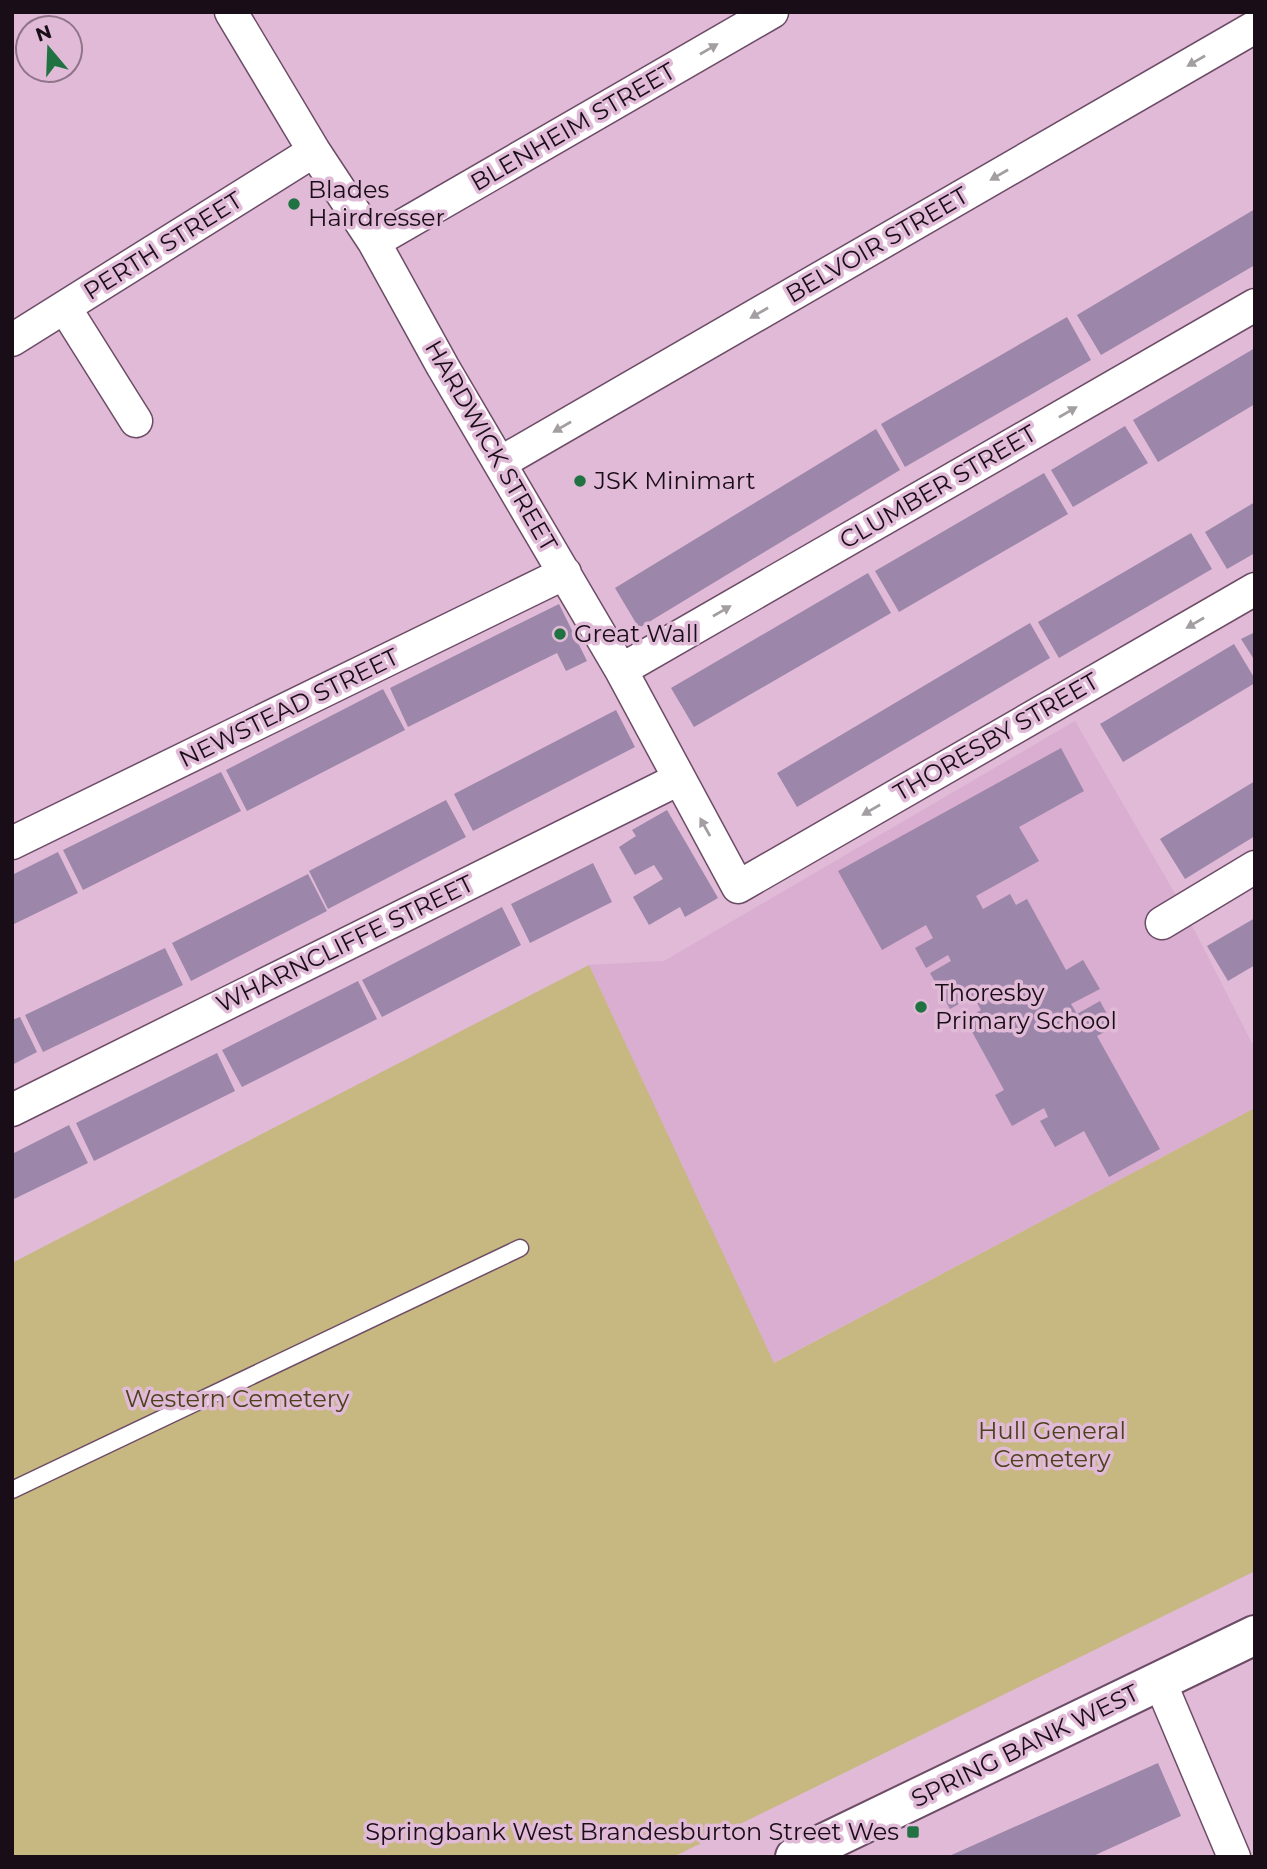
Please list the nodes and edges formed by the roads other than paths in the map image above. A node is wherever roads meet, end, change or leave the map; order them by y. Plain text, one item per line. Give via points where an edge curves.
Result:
1 (231, 12) edge
2 (772, 12) edge
3 (1255, 27) edge
4 (314, 151) junction
5 (374, 242) junction
6 (1255, 304) edge
7 (65, 308) junction
8 (12, 340) edge
9 (136, 422) dead end
10 (500, 463) junction
11 (565, 573) junction
12 (1255, 589) edge
13 (621, 670) junction
14 (679, 779) junction
15 (12, 843) edge
16 (1255, 867) edge
17 (738, 887) joint
18 (1162, 923) dead end
19 (12, 1110) edge
20 (520, 1248) dead end
21 (12, 1490) edge
22 (1255, 1635) edge
23 (1160, 1682) junction
24 (1230, 1855) edge
25 (795, 1857) edge

1 - 4 street, HARDWICK STREET
5 -> 2 street, BLENHEIM STREET
3 -> 10 street, BELVOIR STREET
4 - 5 street, HARDWICK STREET
4 - 7 street, PERTH STREET
5 - 10 street, HARDWICK STREET
13 -> 6 street, CLUMBER STREET
7 - 8 street, PERTH STREET
7 - 9 street
10 - 11 street, HARDWICK STREET
11 - 13 street, HARDWICK STREET
11 - 15 street, NEWSTEAD STREET
12 -> 17 street, THORESBY STREET
13 - 14 street, HARDWICK STREET
17 -> 14 street, HARDWICK STREET
14 - 19 street, WHARNCLIFFE STREET
16 - 18 street
20 - 21 lane
22 - 23 street, SPRING BANK WEST
23 - 24 street
23 - 25 street, SPRING BANK WEST

